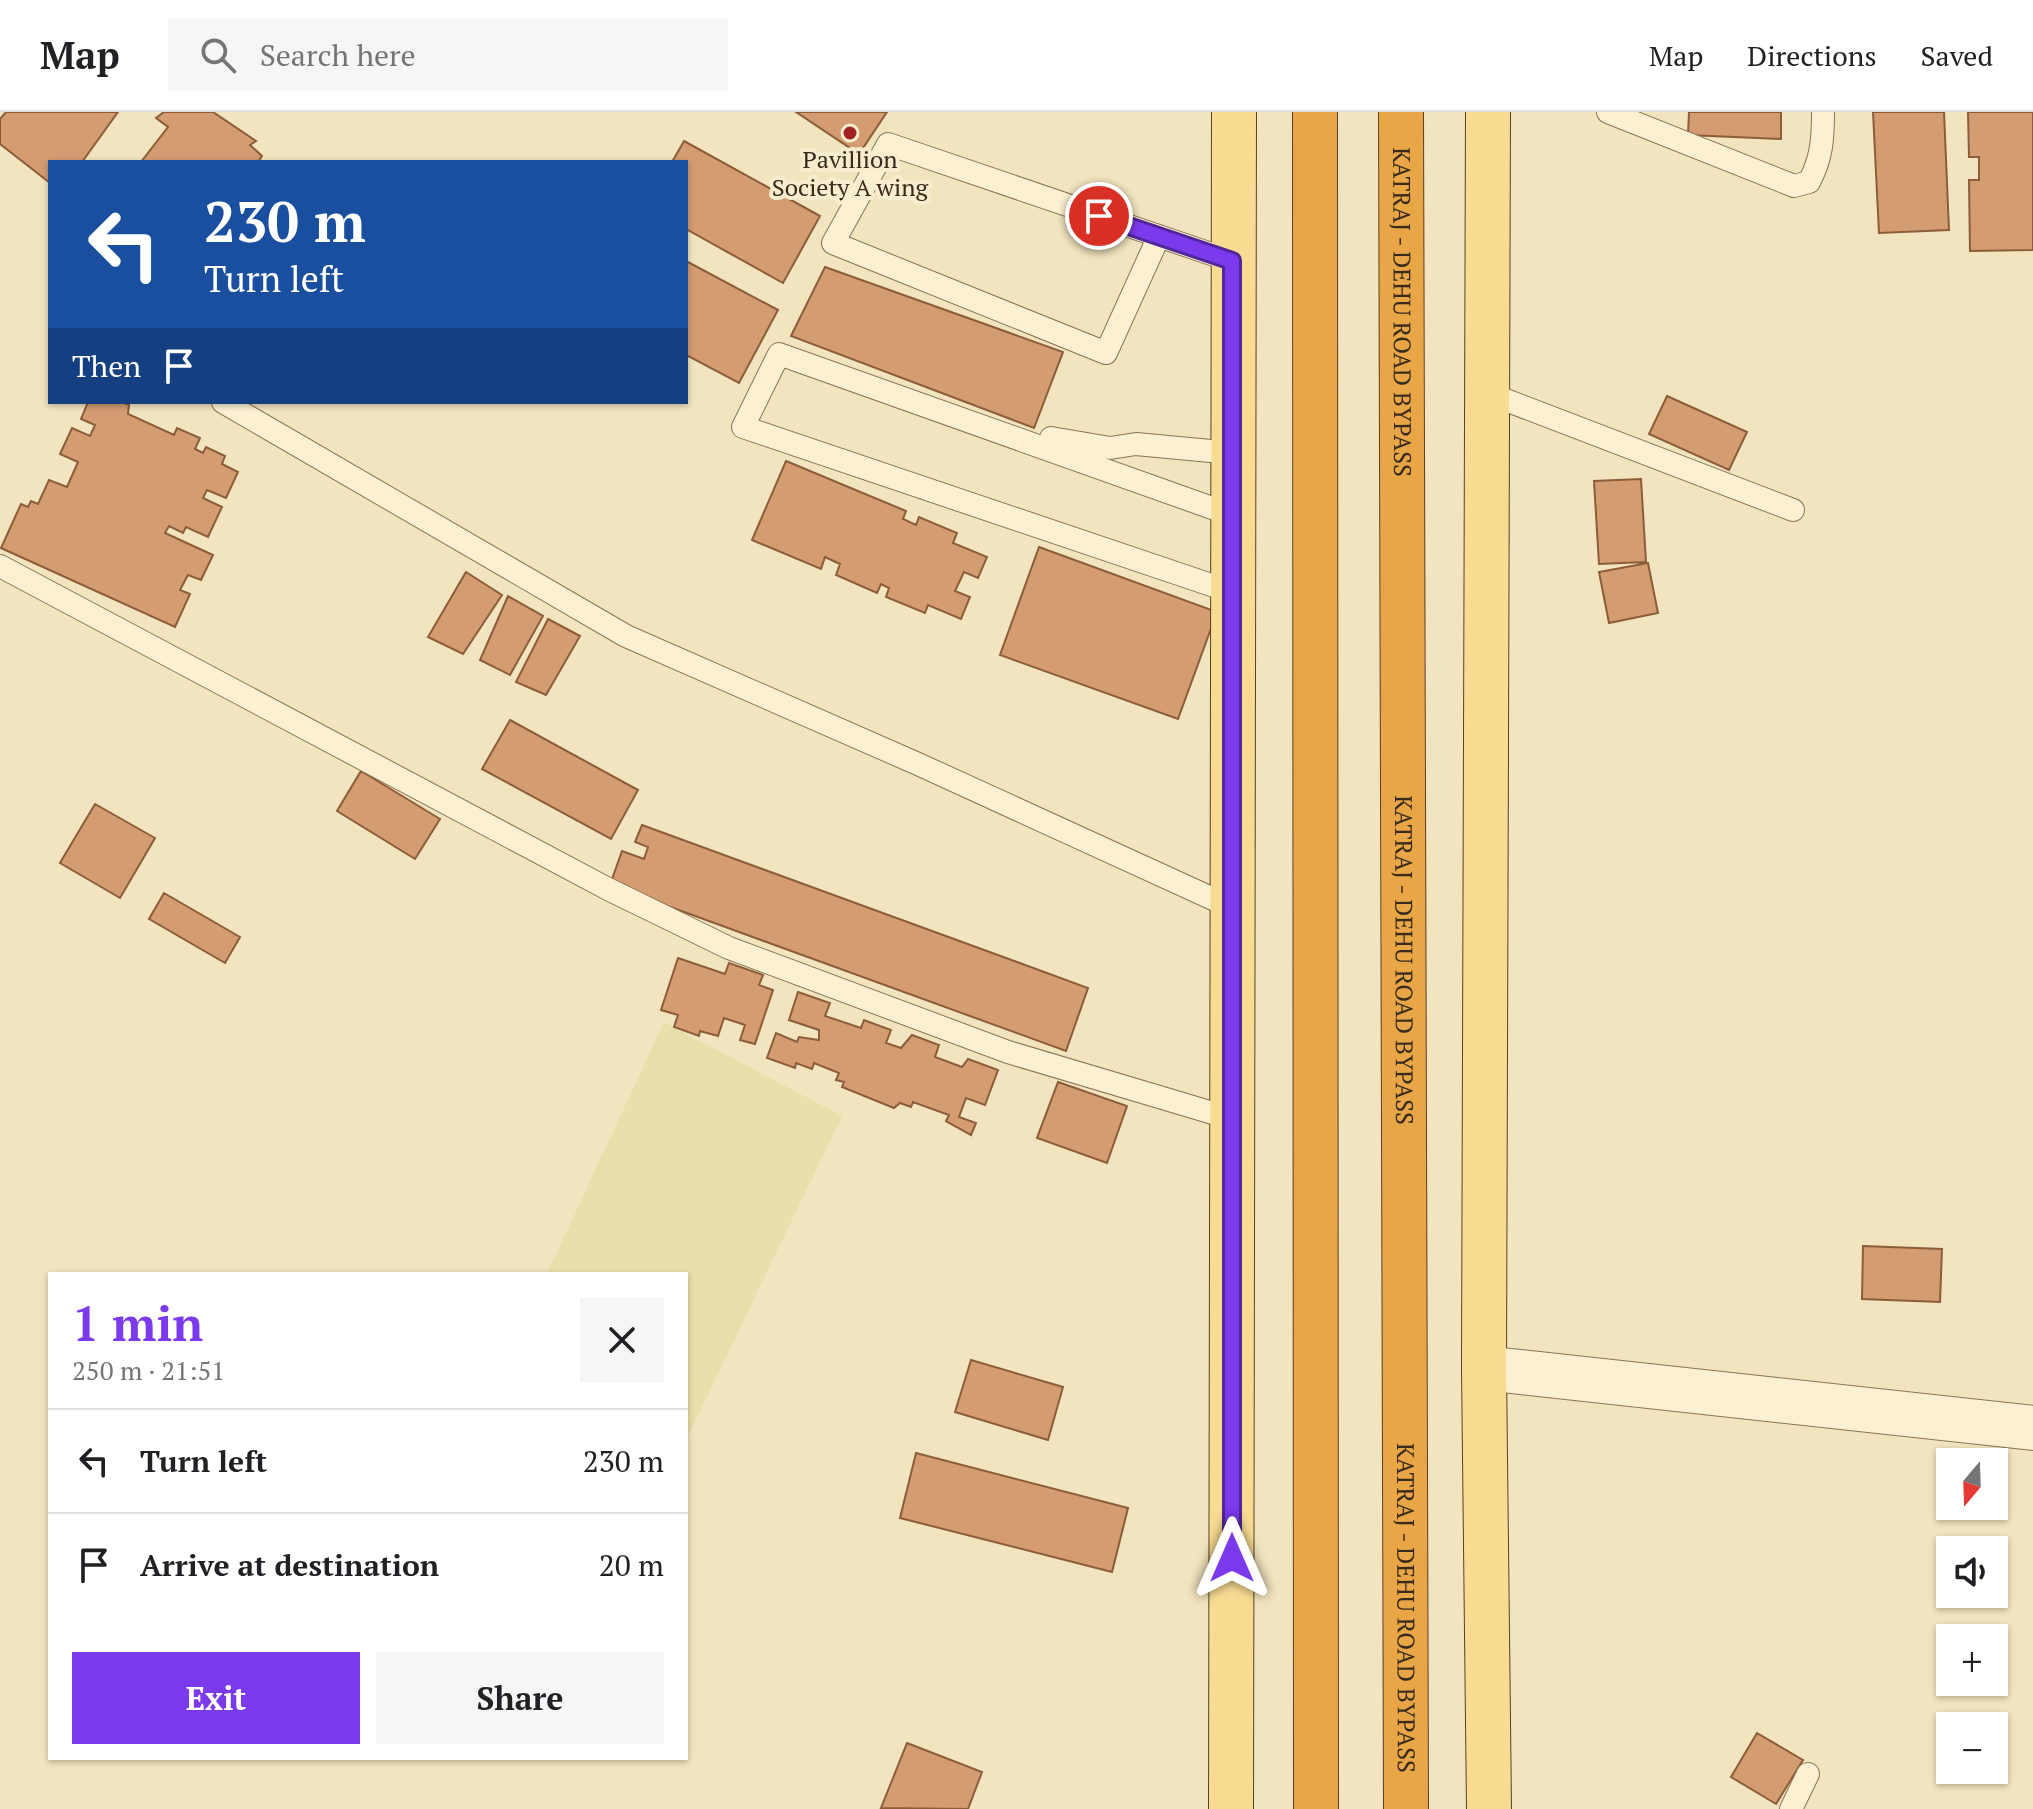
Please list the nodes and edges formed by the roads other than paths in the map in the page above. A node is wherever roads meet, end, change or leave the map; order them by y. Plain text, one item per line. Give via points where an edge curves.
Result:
1 (1234, 112) edge
2 (1315, 112) edge
3 (1401, 112) edge
4 (1488, 112) edge
5 (1608, 112) edge
6 (1823, 112) edge
7 (1664, 122) edge
8 (1159, 236) junction
9 (1232, 261) junction
10 (788, 341) dead end
11 (1490, 394) junction
12 (226, 404) edge
13 (1232, 453) junction
14 (1793, 510) dead end
15 (1232, 515) junction
16 (0, 566) edge
17 (1232, 592) junction
18 (1233, 908) junction
19 (1233, 1119) junction
20 (1484, 1368) junction
21 (2033, 1428) edge
22 (1808, 1774) dead end
23 (1231, 1809) edge
24 (1316, 1809) edge
25 (1406, 1809) edge
26 (1489, 1809) edge
27 (1791, 1809) edge

1 - 9 main road
2 - 24 highway
3 - 25 highway, KATRAJ - DEHU ROAD BYPASS
4 - 11 main road
5 - 7 lane
6 - 7 lane via 1817,168 1809,182 1794,186
8 - 8 lane via 888,144 833,243 1106,353
8 - 9 lane
9 - 13 main road
10 - 13 lane via 1052,439 1110,448 1136,444
11 - 14 lane
11 - 20 main road
12 - 18 lane via 626,636
13 - 15 main road
15 - 17 main road
15 - 17 lane via 779,354 743,427
16 - 19 lane via 729,948 1008,1052
17 - 18 main road
18 - 19 main road
19 - 23 main road
20 - 21 street
20 - 26 main road
22 - 27 lane

